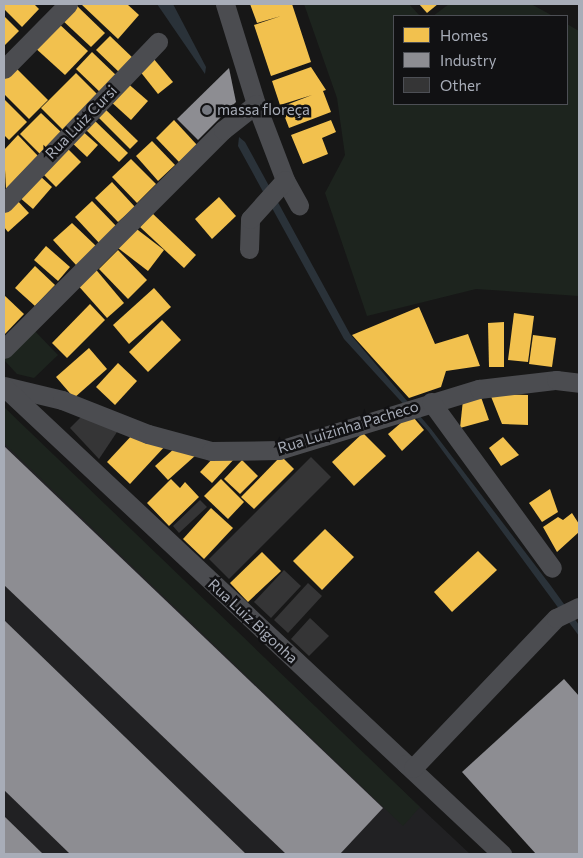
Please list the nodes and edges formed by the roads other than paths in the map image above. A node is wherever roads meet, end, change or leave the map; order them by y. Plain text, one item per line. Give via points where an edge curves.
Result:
1 (68, 4) edge
2 (225, 4) edge
3 (158, 42) dead end
4 (4, 69) edge
5 (256, 104) junction
6 (281, 183) junction
7 (4, 203) edge
8 (299, 205) dead end
9 (249, 249) dead end
10 (4, 349) edge
11 (579, 383) edge
12 (4, 387) edge
13 (431, 402) junction
14 (552, 568) dead end
15 (579, 607) edge
16 (406, 764) junction
17 (502, 854) edge

1 - 4 street
2 - 5 street
3 - 7 street, Rua Luiz Cursi
5 - 6 street
5 - 10 street via 224,130
6 - 8 street
6 - 9 street via 250,219
11 - 13 street, Rua Luizinha Pacheco via 556,380 489,388
12 - 13 street, Rua Luizinha Pacheco via 62,400 148,434 211,451 279,450
12 - 16 street, Rua Luiz Bigonha
13 - 14 street
15 - 16 street via 556,618 414,768
16 - 17 street, Rua Luiz Bigonha

